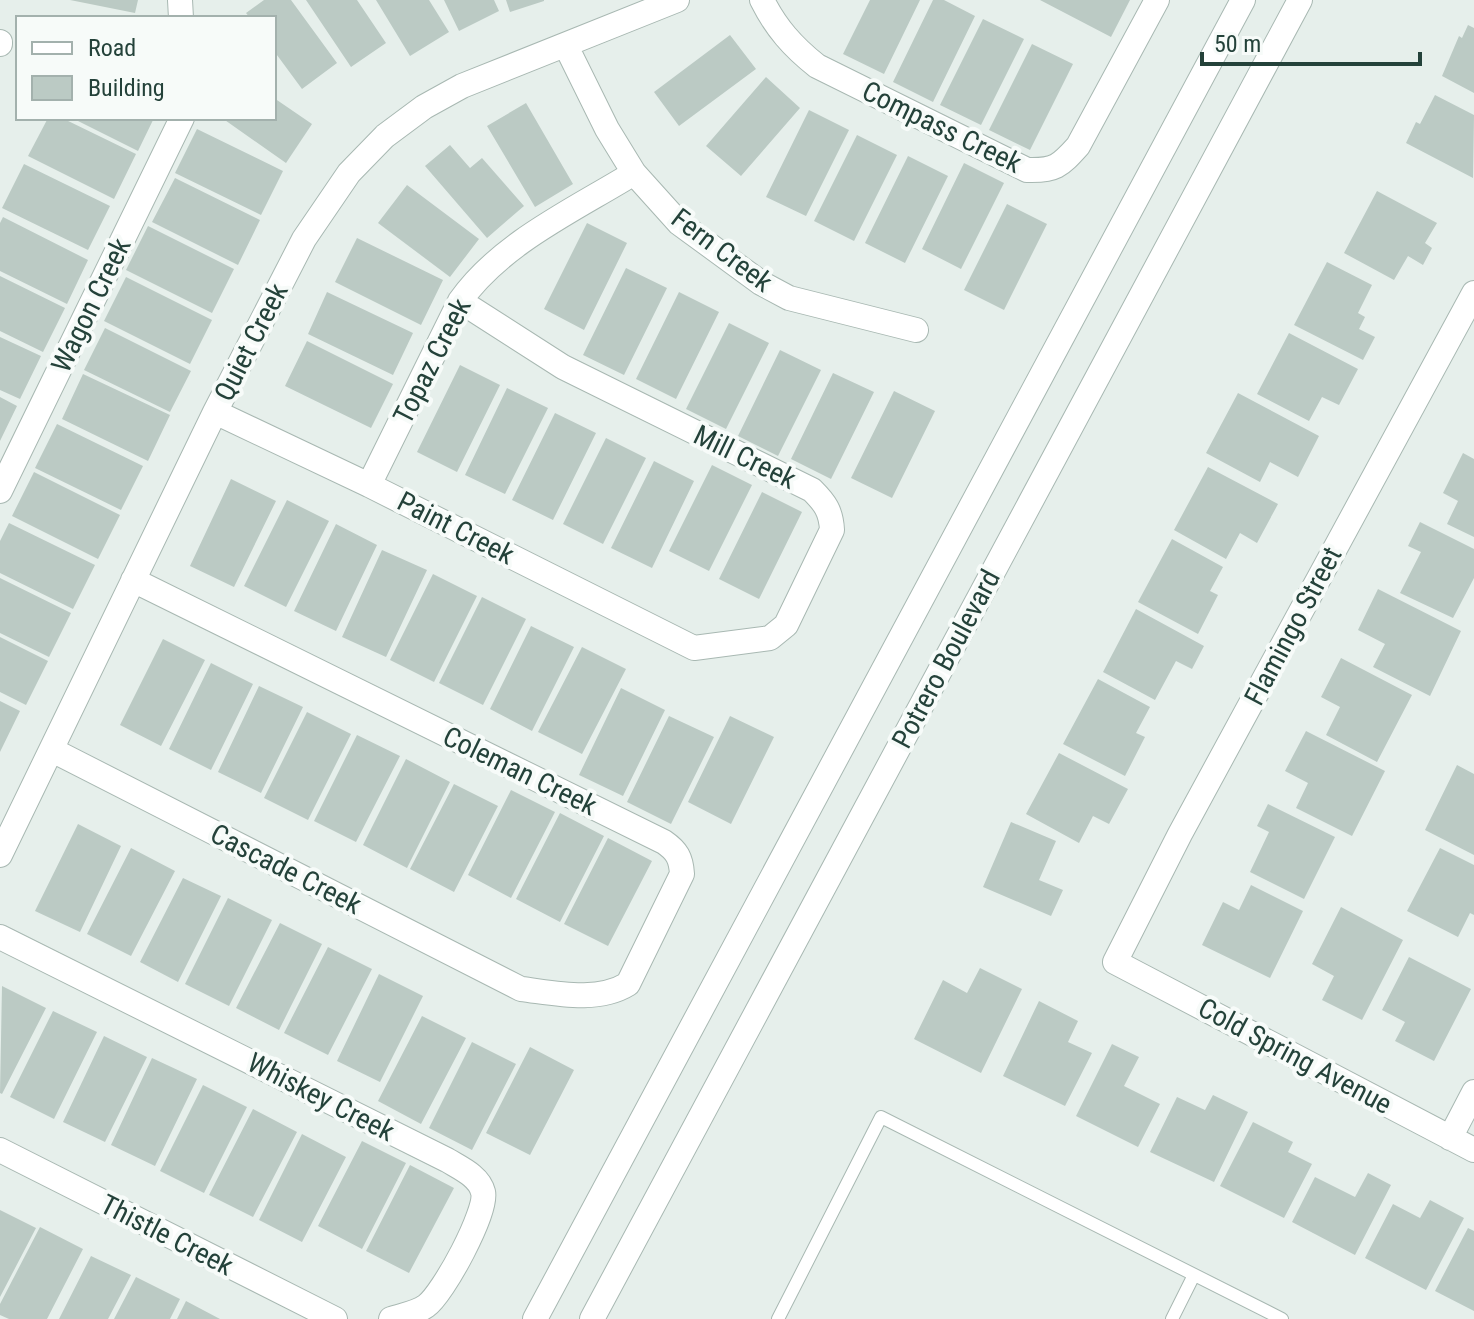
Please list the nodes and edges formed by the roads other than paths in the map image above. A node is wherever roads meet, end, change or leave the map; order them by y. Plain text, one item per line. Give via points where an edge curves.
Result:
1 (677, 0) edge
2 (762, 0) edge
3 (1157, 0) edge
4 (1243, 0) edge
5 (1300, 0) edge
6 (566, 46) junction
7 (181, 120) edge
8 (634, 173) junction
9 (1474, 293) edge
10 (460, 301) junction
11 (916, 330) dead end
12 (215, 412) junction
13 (369, 485) junction
14 (0, 491) edge
15 (133, 580) junction
16 (694, 648) joint
17 (52, 750) junction
18 (0, 855) edge
19 (0, 937) edge
20 (1115, 962) joint
21 (521, 989) joint
22 (1474, 1092) edge
23 (1450, 1138) junction
24 (0, 1150) edge
25 (1474, 1150) edge
26 (1194, 1275) junction
27 (335, 1319) edge
28 (391, 1319) edge
29 (535, 1319) edge
30 (592, 1319) edge
31 (778, 1319) edge
32 (1172, 1319) edge
33 (1282, 1319) edge

1 - 6 street, Quiet Creek
2 - 3 street, Compass Creek via 774,24 817,66 1027,170 1048,171 1078,146
4 - 29 street, Potrero Boulevard
5 - 30 street, Potrero Boulevard
6 - 8 street, Fern Creek
6 - 12 street, Quiet Creek via 509,65 424,107 349,173 304,239
7 - 14 street, Wagon Creek
8 - 10 street, Topaz Creek via 521,243 474,281
8 - 11 street, Fern Creek via 679,223 761,283 789,298
9 - 20 street, Flamingo Street
10 - 13 street, Topaz Creek
10 - 16 street, Mill Creek via 563,367 812,490 825,503 832,530 786,625 770,638
12 - 13 street, Paint Creek
12 - 15 street, Quiet Creek
13 - 16 street, Paint Creek
15 - 17 street, Quiet Creek
15 - 21 street, Coleman Creek via 676,851 682,874 628,984 597,994
17 - 18 street, Quiet Creek
17 - 21 street, Cascade Creek
19 - 28 street, Whiskey Creek via 447,1160 476,1180 484,1193 481,1213 450,1276 425,1307
20 - 23 street, Cold Spring Avenue
22 - 23 street
23 - 25 street, Cold Spring Avenue
24 - 27 street, Thistle Creek
26 - 31 lane via 881,1117
26 - 32 lane
26 - 33 lane

